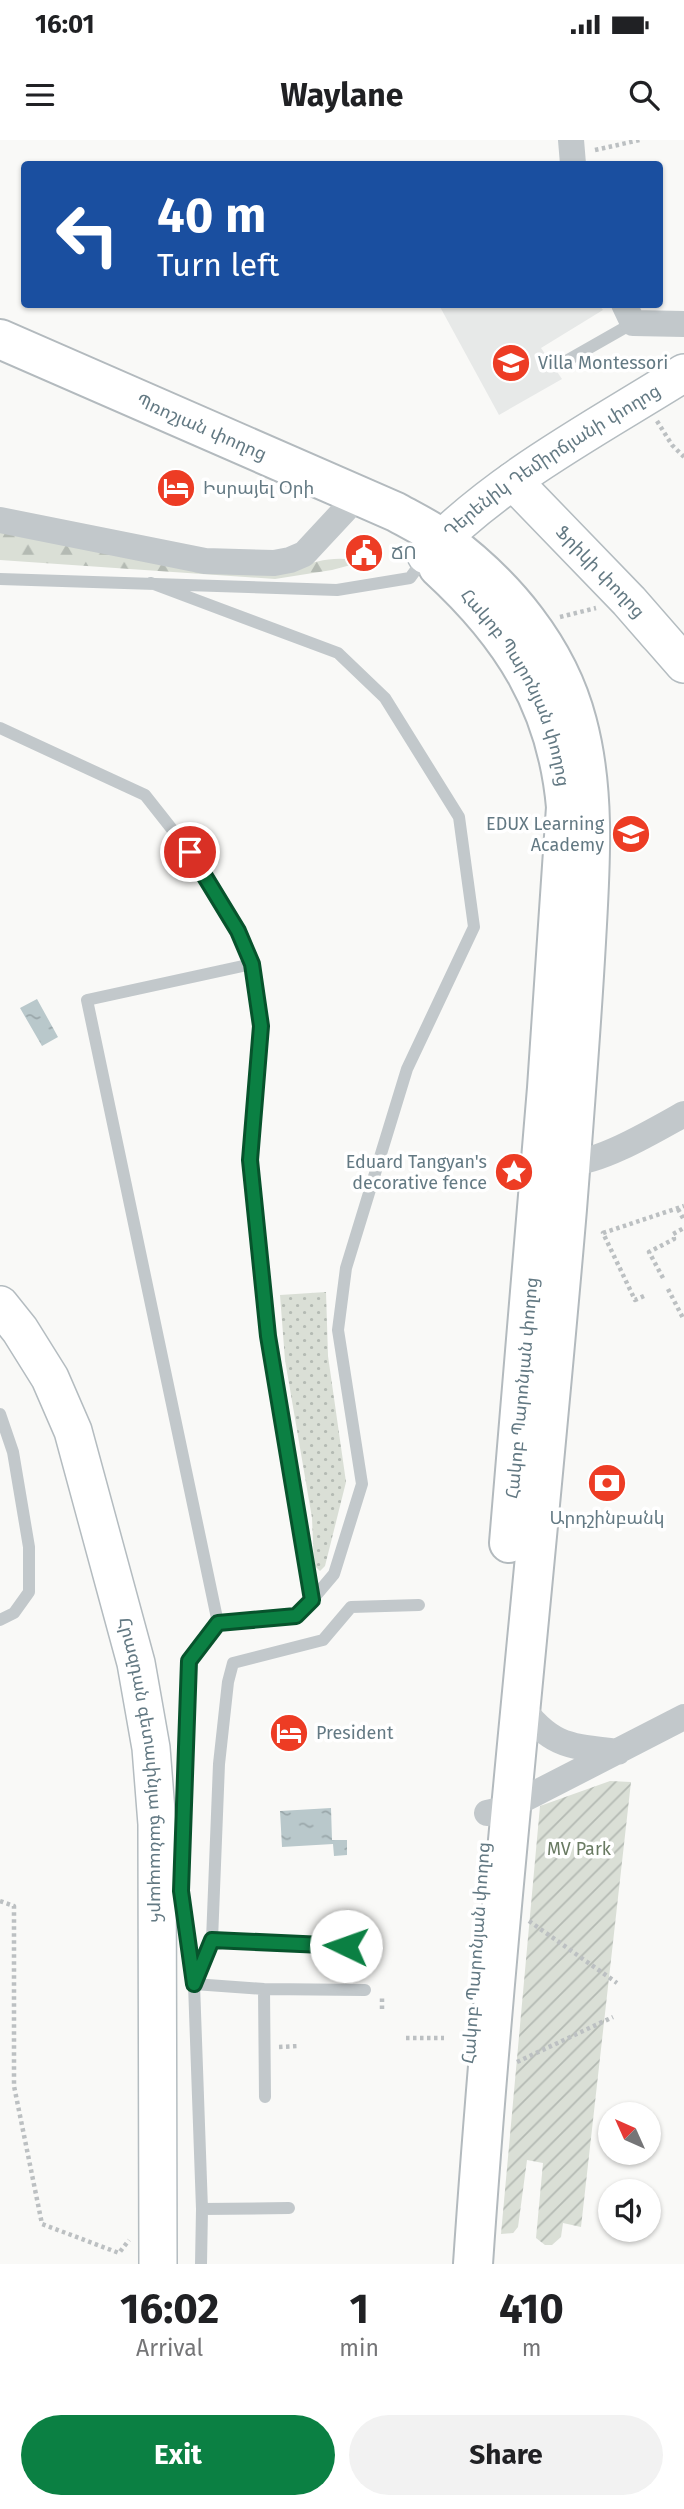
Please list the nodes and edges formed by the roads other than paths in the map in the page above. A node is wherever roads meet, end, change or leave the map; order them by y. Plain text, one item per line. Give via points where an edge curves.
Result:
1 (629, 314) edge
2 (684, 324) edge
3 (0, 338) edge
4 (0, 360) edge
5 (561, 364) dead end
6 (684, 373) edge
7 (513, 481) junction
8 (345, 510) junction
9 (0, 520) edge
10 (434, 547) junction
11 (0, 579) edge
12 (151, 583) junction
13 (684, 663) edge
14 (0, 728) edge
15 (252, 964) junction
16 (684, 1114) edge
17 (570, 1163) junction
18 (0, 1304) edge
19 (0, 1414) edge
20 (312, 1600) junction
21 (419, 1605) dead end
22 (0, 1620) edge
23 (218, 1623) junction
24 (519, 1704) junction
25 (684, 1717) edge
26 (618, 1752) junction
27 (498, 1810) junction
28 (212, 1940) junction
29 (373, 1947) dead end
30 (194, 1984) junction
31 (264, 1989) junction
32 (365, 1990) dead end
33 (265, 2097) dead end
34 (289, 2208) dead end
35 (202, 2209) junction
36 (159, 2263) edge
37 (201, 2264) edge
38 (454, 2264) edge
39 (473, 2264) edge

1 - 2 street
1 - 5 lane
3 - 10 main road, Պռոշյան փողոց via 396,512
4 - 8 main road, Պռոշյան փողոց
6 - 7 street, Դերենիկ Դեմիրճյանի փողոց
7 - 10 street, Դերենիկ Դեմիրճյանի փողոց
7 - 13 street, Ֆրիկի փողոց
8 - 9 street via 304,554 274,563 205,561
8 - 10 main road, Պռոշյան փողոց
10 - 12 lane via 410,578 337,590
10 - 17 main road, Հակոբ Պարոնյան փողոց via 494,582 516,606 564,682 582,740 591,837
10 - 27 main road, Հակոբ Պարոնյան փողոց via 522,664 538,694 563,775 566,807
11 - 12 lane
12 - 20 lane via 338,653 385,698 459,817 474,927 407,1069 346,1268 338,1331 362,1484 334,1574
14 - 15 lane via 145,795 190,852 238,931
15 - 20 lane via 261,1026 250,1160 268,1336
15 - 23 lane via 87,1000
16 - 17 street via 604,1155
17 - 24 main road, Հակոբ Պարոնյան փողոց
18 - 36 street, Հրազդան գետափնյա ճանապարհ via 50,1378 73,1431 136,1662 151,1748 157,1824
19 - 22 lane via 13,1452 29,1547 29,1592 15,1613
20 - 23 lane via 296,1616
21 - 28 lane via 351,1607 323,1640 233,1663 219,1764
23 - 30 lane via 189,1661 181,1891
24 - 26 street via 534,1725 566,1746
24 - 27 main road, Հակոբ Պարոնյան փողոց
25 - 26 street
26 - 27 street
27 - 38 main road, Հակոբ Պարոնյան փողոց
27 - 39 main road, Հակոբ Պարոնյան փողոց via 504,1869 499,2066
28 - 29 lane
28 - 30 lane
30 - 31 lane
30 - 35 lane
31 - 32 lane
31 - 33 lane
34 - 35 lane
35 - 37 lane

